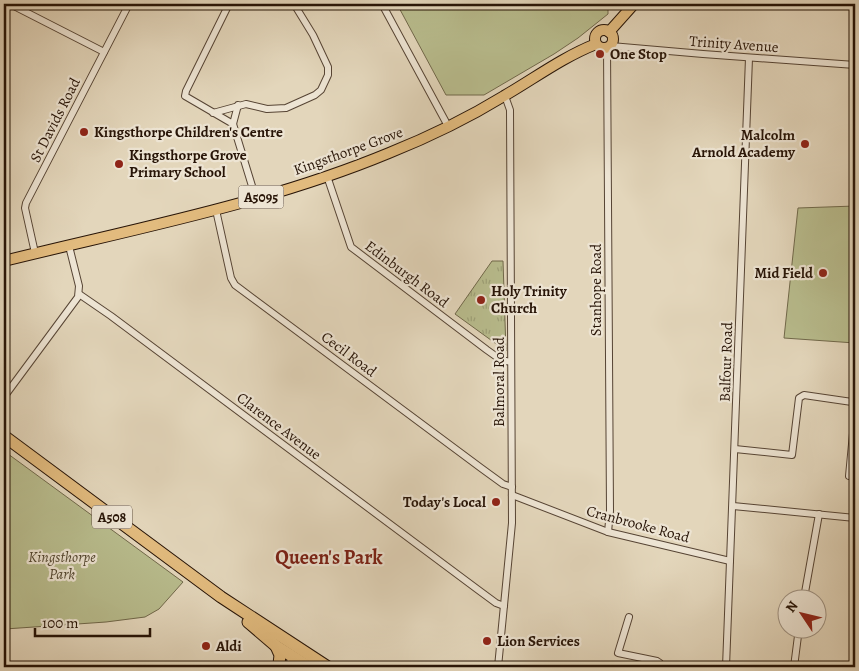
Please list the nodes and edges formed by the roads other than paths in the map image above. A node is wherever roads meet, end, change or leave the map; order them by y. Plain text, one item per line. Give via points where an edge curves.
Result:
1 (10, 4) edge
2 (129, 4) edge
3 (229, 4) edge
4 (294, 4) edge
5 (382, 4) edge
6 (634, 4) edge
7 (17, 6) edge
8 (609, 32) junction
9 (596, 44) junction
10 (609, 47) junction
11 (104, 52) junction
12 (749, 58) junction
13 (855, 65) edge
14 (505, 96) junction
15 (238, 105) junction
16 (214, 113) junction
17 (233, 124) junction
18 (448, 126) junction
19 (327, 176) junction
20 (256, 199) junction
21 (216, 210) junction
22 (69, 246) junction
23 (35, 253) junction
24 (4, 260) edge
25 (79, 294) junction
26 (511, 362) junction
27 (4, 397) edge
28 (855, 406) edge
29 (855, 412) edge
30 (4, 436) edge
31 (736, 449) junction
32 (853, 458) edge
33 (850, 476) dead end
34 (512, 487) junction
35 (512, 495) junction
36 (733, 506) junction
37 (819, 514) junction
38 (855, 518) edge
39 (608, 532) junction
40 (730, 561) junction
41 (806, 588) edge
42 (504, 606) junction
43 (629, 617) dead end
44 (798, 638) edge
45 (277, 641) junction
46 (308, 663) edge
47 (285, 665) edge
48 (326, 666) edge
49 (498, 667) edge
50 (660, 667) edge
51 (726, 667) edge
52 (794, 667) edge

1 - 7 street
2 - 11 street, St Davids Road
3 - 16 street via 185,93 189,99
4 - 15 street via 324,57 328,67 326,84 316,95 286,108
5 - 18 street
6 - 8 main road
7 - 11 street
8 - 9 main road via 597,33
8 - 10 main road via 613,38
9 - 10 main road via 600,48
9 - 14 main road, Kingsthorpe Grove / A5095
10 - 12 street, Trinity Avenue
10 - 39 street, Stanhope Road
11 - 23 street, St Davids Road via 25,206
12 - 13 street, Trinity Avenue
12 - 31 street, Balfour Road
14 - 18 main road, Kingsthorpe Grove / A5095
14 - 26 street, Balmoral Road via 510,110
15 - 16 street
15 - 17 street
16 - 17 street
17 - 20 street
18 - 19 main road, Kingsthorpe Grove / A5095
19 - 20 main road, Kingsthorpe Grove / A5095
19 - 26 street, Edinburgh Road via 351,247 487,350 501,360
20 - 21 main road, Kingsthorpe Grove / A5095
21 - 22 main road, Kingsthorpe Grove / A5095
21 - 34 street, Cecil Road via 235,285 503,484
22 - 23 main road, Kingsthorpe Grove / A5095
22 - 25 street
23 - 24 main road, Kingsthorpe Grove / A5095
25 - 27 street
25 - 42 street, Clarence Avenue
26 - 34 street, Balmoral Road
28 - 31 street via 852,402 804,395 799,398 792,455
29 - 32 street
30 - 45 highway, A508
31 - 36 street, Balfour Road
32 - 33 street
34 - 35 street, Balmoral Road
35 - 39 street, Cranbrooke Road
35 - 42 street, Balmoral Road via 512,533
36 - 37 street
36 - 40 street, Balfour Road
37 - 38 street
37 - 41 street
39 - 40 street, Cranbrooke Road
40 - 51 street, Balfour Road
42 - 49 street, Balmoral Road
43 - 50 street via 618,653 657,661
44 - 52 street
45 - 46 highway, A508
45 - 47 highway via 293,652
46 - 47 highway
46 - 48 highway, A508

